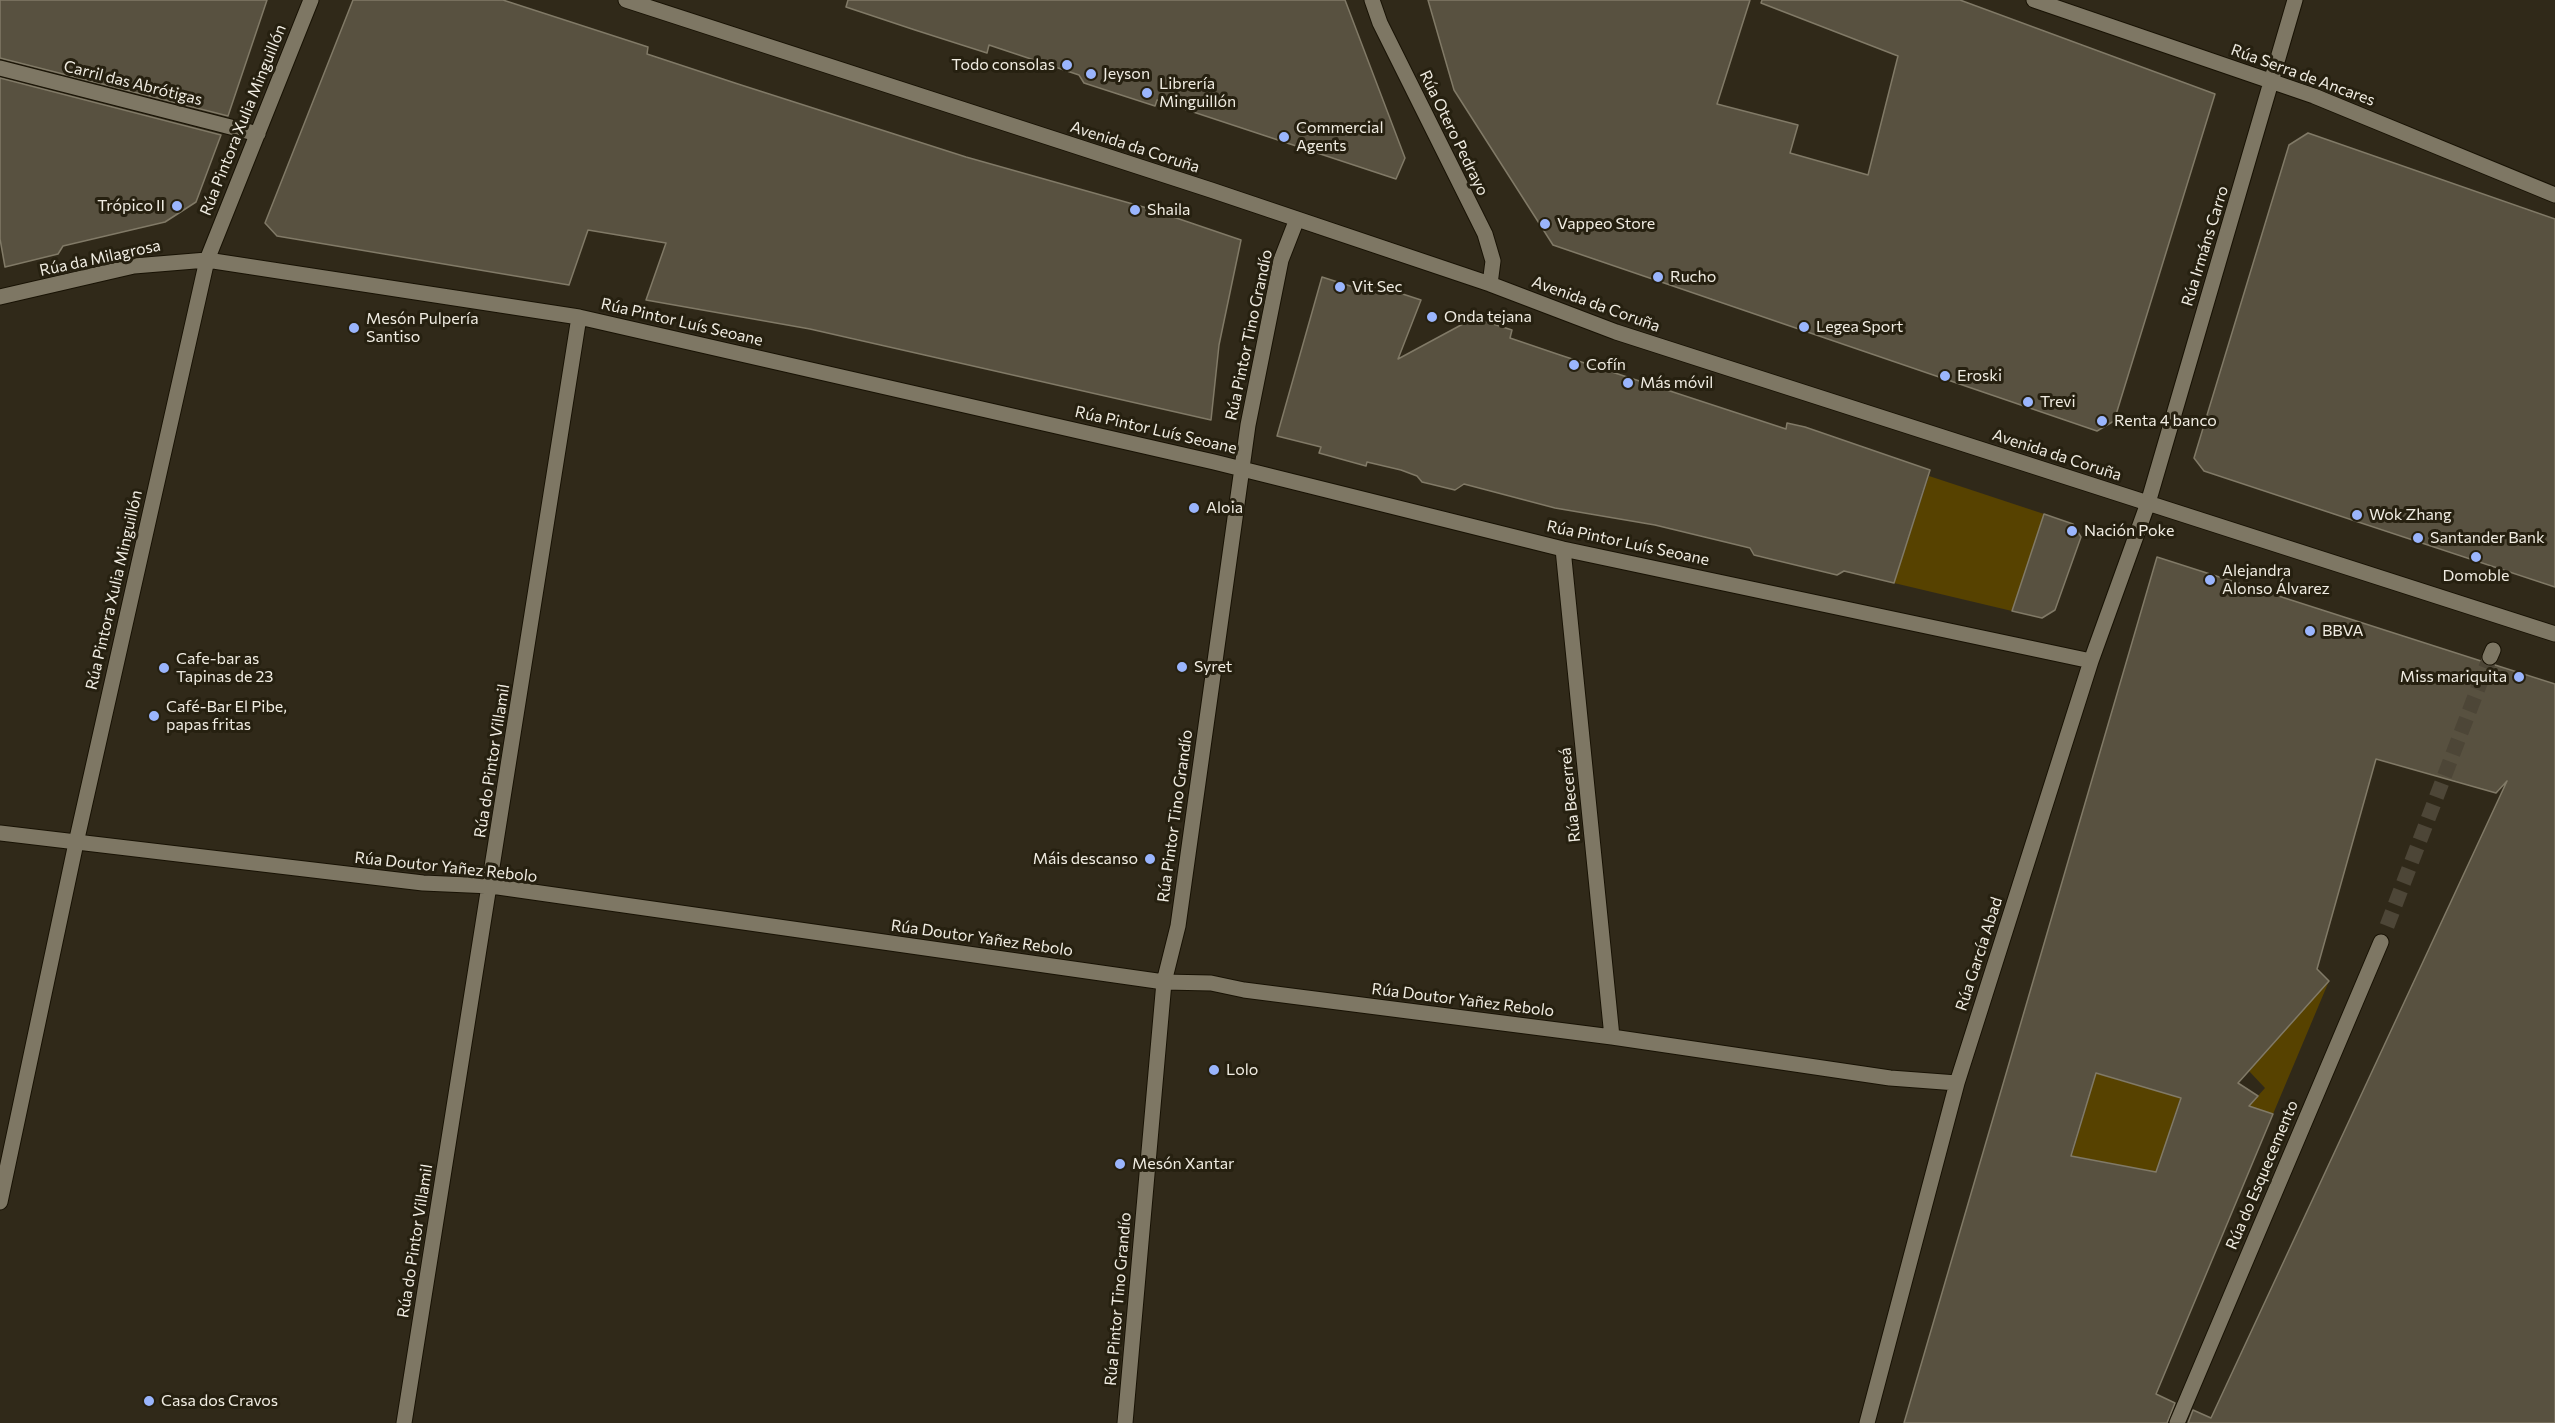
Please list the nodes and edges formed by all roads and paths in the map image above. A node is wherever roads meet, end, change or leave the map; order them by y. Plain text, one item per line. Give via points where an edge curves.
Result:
1 (311, 0) edge
2 (626, 0) edge
3 (1372, 0) edge
4 (2034, 0) edge
5 (2295, 0) edge
6 (0, 68) edge
7 (2272, 83) junction
8 (258, 134) junction
9 (2555, 195) edge
10 (1297, 219) junction
11 (207, 260) junction
12 (1490, 284) junction
13 (0, 297) edge
14 (579, 317) junction
15 (1241, 469) junction
16 (2148, 503) junction
17 (1563, 549) junction
18 (2555, 634) edge
19 (2091, 661) junction
20 (0, 833) edge
21 (76, 843) junction
22 (491, 886) junction
23 (2380, 942) tunnel mouth
24 (1164, 982) junction
25 (1612, 1037) junction
26 (1957, 1083) junction
27 (0, 1203) edge
28 (404, 1423) edge
29 (1125, 1423) edge
30 (1867, 1423) edge
31 (2177, 1423) edge

1 - 8 street, Rúa Pintora Xulia Minguillón
2 - 10 street, Avenida da Coruña
3 - 12 street, Rúa Otero Pedrayo via 1485,234 1493,261
4 - 7 street, Rúa Serra de Ancares
5 - 7 street, Rúa Irmáns Carro
6 - 8 street, Carril das Abrótigas
7 - 9 street, Rúa Serra de Ancares via 2314,96
7 - 16 street, Rúa Irmáns Carro
8 - 11 street, Rúa Pintora Xulia Minguillón
10 - 12 street, Avenida da Coruña
10 - 15 street, Rúa Pintor Tino Grandío via 1281,260
11 - 13 street, Rúa da Milagrosa via 134,266
11 - 14 street, Rúa Pintor Luís Seoane
11 - 21 street, Rúa Pintora Xulia Minguillón
12 - 16 street, Avenida da Coruña via 1616,332
14 - 15 street, Rúa Pintor Luís Seoane
14 - 22 street, Rúa do Pintor Villamil
15 - 17 street, Rúa Pintor Luís Seoane
15 - 24 street, Rúa Pintor Tino Grandío via 1178,926
16 - 18 street, Avenida da Coruña
16 - 19 street, Rúa García Abad
17 - 19 street, Rúa Pintor Luís Seoane
17 - 25 street, Rúa Becerreá
19 - 26 street, Rúa García Abad
20 - 21 street, Rúa Doutor Yañez Rebolo
21 - 22 street, Rúa Doutor Yañez Rebolo via 423,883
21 - 27 street, Rúa Pintora Xulia Minguillón
22 - 24 street, Rúa Doutor Yañez Rebolo
22 - 28 street, Rúa do Pintor Villamil
23 - 31 street, Rúa do Esquecemento
24 - 25 street, Rúa Doutor Yañez Rebolo via 1211,983
24 - 29 street, Rúa Pintor Tino Grandío
25 - 26 street, Rúa Doutor Yañez Rebolo via 1890,1078
26 - 30 street, Rúa García Abad

